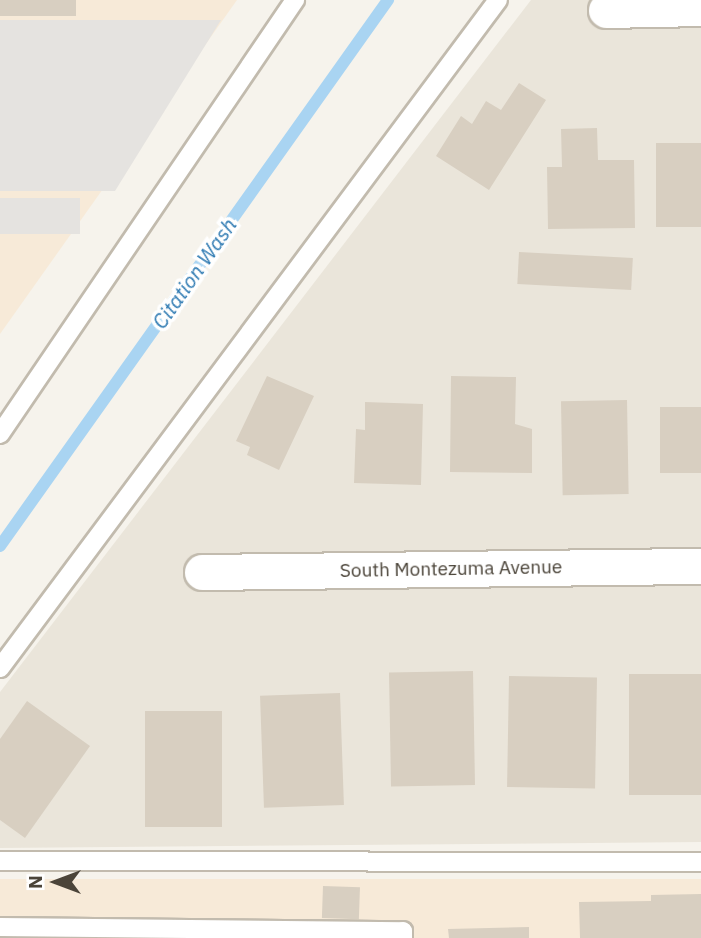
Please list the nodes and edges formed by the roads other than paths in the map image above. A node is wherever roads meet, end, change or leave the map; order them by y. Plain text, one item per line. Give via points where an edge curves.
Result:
1 (295, 0) edge
2 (498, 0) edge
3 (701, 8) edge
4 (606, 10) dead end
5 (0, 434) edge
6 (701, 566) edge
7 (202, 572) dead end
8 (0, 668) edge
9 (0, 861) edge
10 (701, 862) edge
11 (0, 927) edge
12 (253, 934) edge
13 (403, 938) edge

1 - 5 lane
2 - 8 lane
3 - 4 street
6 - 7 street, South Montezuma Avenue
9 - 10 lane
11 - 12 lane
12 - 13 lane via 403,931

